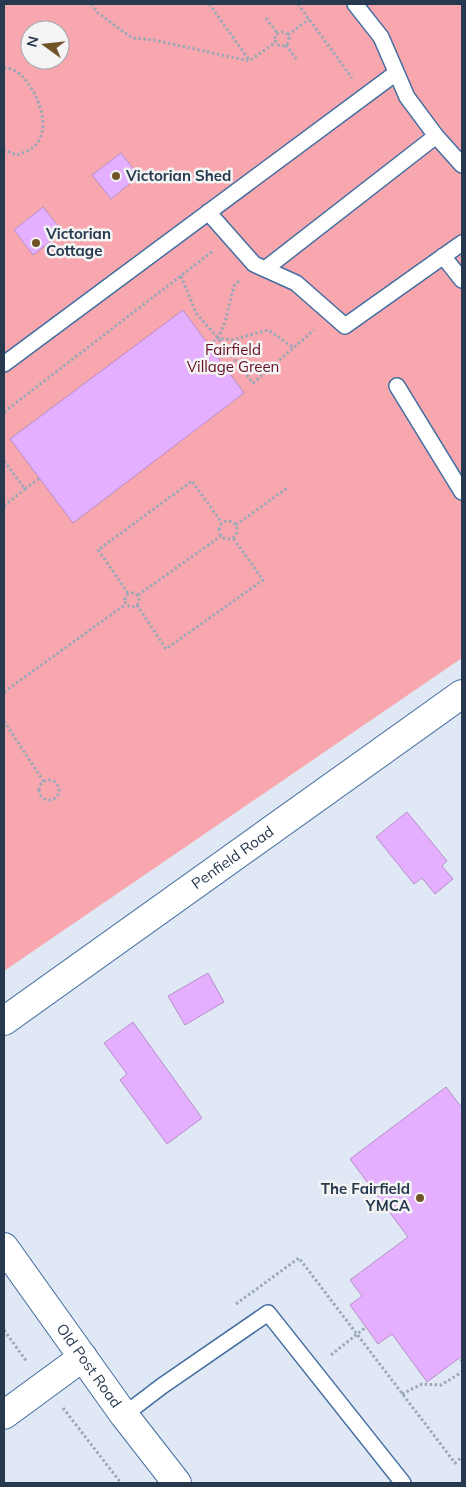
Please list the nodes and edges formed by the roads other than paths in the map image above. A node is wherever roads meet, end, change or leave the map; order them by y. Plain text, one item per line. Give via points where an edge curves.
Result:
1 (355, 4) edge
2 (396, 73) junction
3 (436, 136) junction
4 (462, 165) edge
5 (208, 212) junction
6 (462, 243) edge
7 (444, 256) junction
8 (260, 266) junction
9 (462, 280) edge
10 (4, 364) edge
11 (397, 386) dead end
12 (462, 492) edge
13 (462, 694) edge
14 (4, 1021) edge
15 (4, 1246) edge
16 (83, 1357) junction
17 (4, 1415) edge
18 (124, 1415) junction
19 (177, 1483) edge
20 (403, 1483) edge

1 - 2 lane via 381,37
2 - 3 lane via 407,97
2 - 5 lane
3 - 4 lane
3 - 8 lane
5 - 8 lane
5 - 10 lane
6 - 7 lane
7 - 8 lane via 345,326 296,283
7 - 9 lane
11 - 12 lane
13 - 14 street, Penfield Road
15 - 16 street, Old Post Road
16 - 17 street
16 - 18 street, Old Post Road
18 - 19 street, Old Post Road
18 - 20 lane via 268,1313

